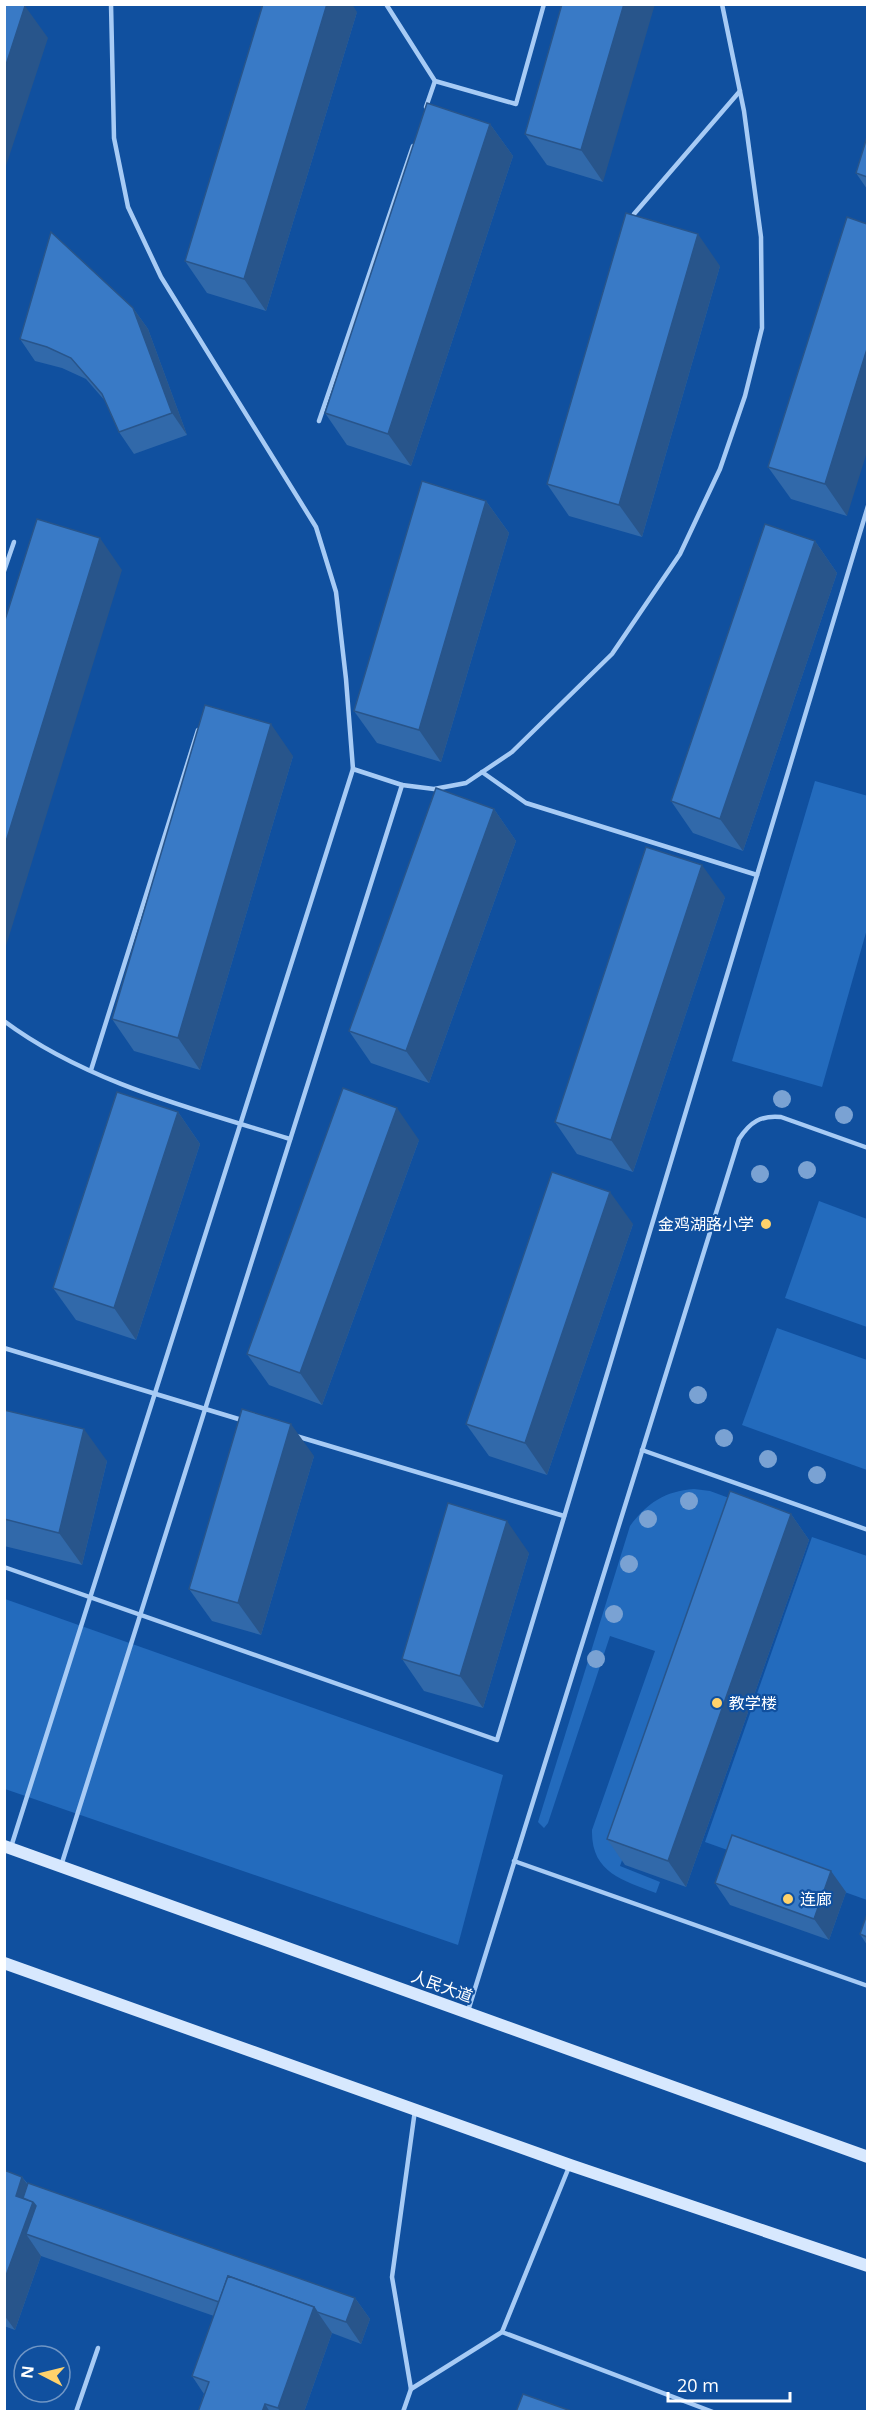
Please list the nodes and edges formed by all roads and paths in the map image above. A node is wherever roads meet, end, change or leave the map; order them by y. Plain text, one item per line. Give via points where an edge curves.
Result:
1 (111, 4) edge
2 (386, 4) edge
3 (544, 4) edge
4 (722, 4) edge
5 (435, 81) junction
6 (740, 92) junction
7 (423, 115) edge
8 (416, 138) edge
9 (631, 225) edge
10 (319, 421) dead end
11 (867, 506) edge
12 (14, 542) dead end
13 (4, 571) edge
14 (198, 729) edge
15 (353, 769) junction
16 (482, 772) junction
17 (402, 785) junction
18 (757, 875) junction
19 (5, 1024) edge
20 (91, 1070) junction
21 (241, 1124) junction
22 (290, 1139) junction
23 (867, 1148) edge
24 (4, 1348) edge
25 (155, 1394) junction
26 (206, 1409) junction
27 (250, 1422) edge
28 (284, 1432) edge
29 (642, 1450) junction
30 (564, 1516) junction
31 (867, 1530) edge
32 (4, 1567) edge
33 (90, 1597) junction
34 (140, 1614) junction
35 (8, 1847) edge
36 (514, 1861) junction
37 (61, 1866) junction
38 (4, 1963) edge
39 (867, 1986) edge
40 (467, 2013) junction
41 (415, 2110) junction
42 (867, 2157) edge
43 (570, 2165) junction
44 (867, 2266) edge
45 (502, 2331) junction
46 (99, 2348) dead end
47 (411, 2389) junction
48 (76, 2412) edge
49 (403, 2412) edge
50 (712, 2412) edge

1 - 15 lane via 114,138 128,207 161,277 316,527 336,592
2 - 5 lane
3 - 5 lane via 516,104
4 - 6 lane
5 - 7 lane
6 - 9 lane via 634,214
6 - 16 lane via 761,237 762,328 720,470 680,554 612,654 512,752
8 - 10 lane
11 - 18 lane
12 - 13 lane
14 - 20 lane
15 - 17 lane
15 - 21 lane
16 - 17 lane via 466,783 434,789
16 - 18 lane via 526,803
17 - 22 lane
18 - 30 lane
19 - 20 lane
20 - 21 lane via 165,1100
21 - 22 lane
21 - 25 lane
22 - 26 lane
23 - 29 lane via 782,1117 761,1119 746,1129 739,1139
24 - 25 lane
25 - 26 lane
25 - 33 lane
26 - 27 lane
26 - 34 lane
28 - 30 lane
29 - 31 lane
29 - 36 lane
30 - 34 lane via 497,1740
32 - 33 lane
33 - 34 lane
33 - 35 lane
34 - 37 lane
35 - 37 main road, 人民大道
36 - 39 lane
36 - 40 lane
37 - 40 main road, 人民大道
38 - 41 main road
40 - 42 main road, 人民大道
41 - 43 main road
41 - 47 lane via 392,2277
43 - 44 main road
43 - 45 lane
45 - 47 lane
45 - 50 lane
46 - 48 lane
47 - 49 lane

